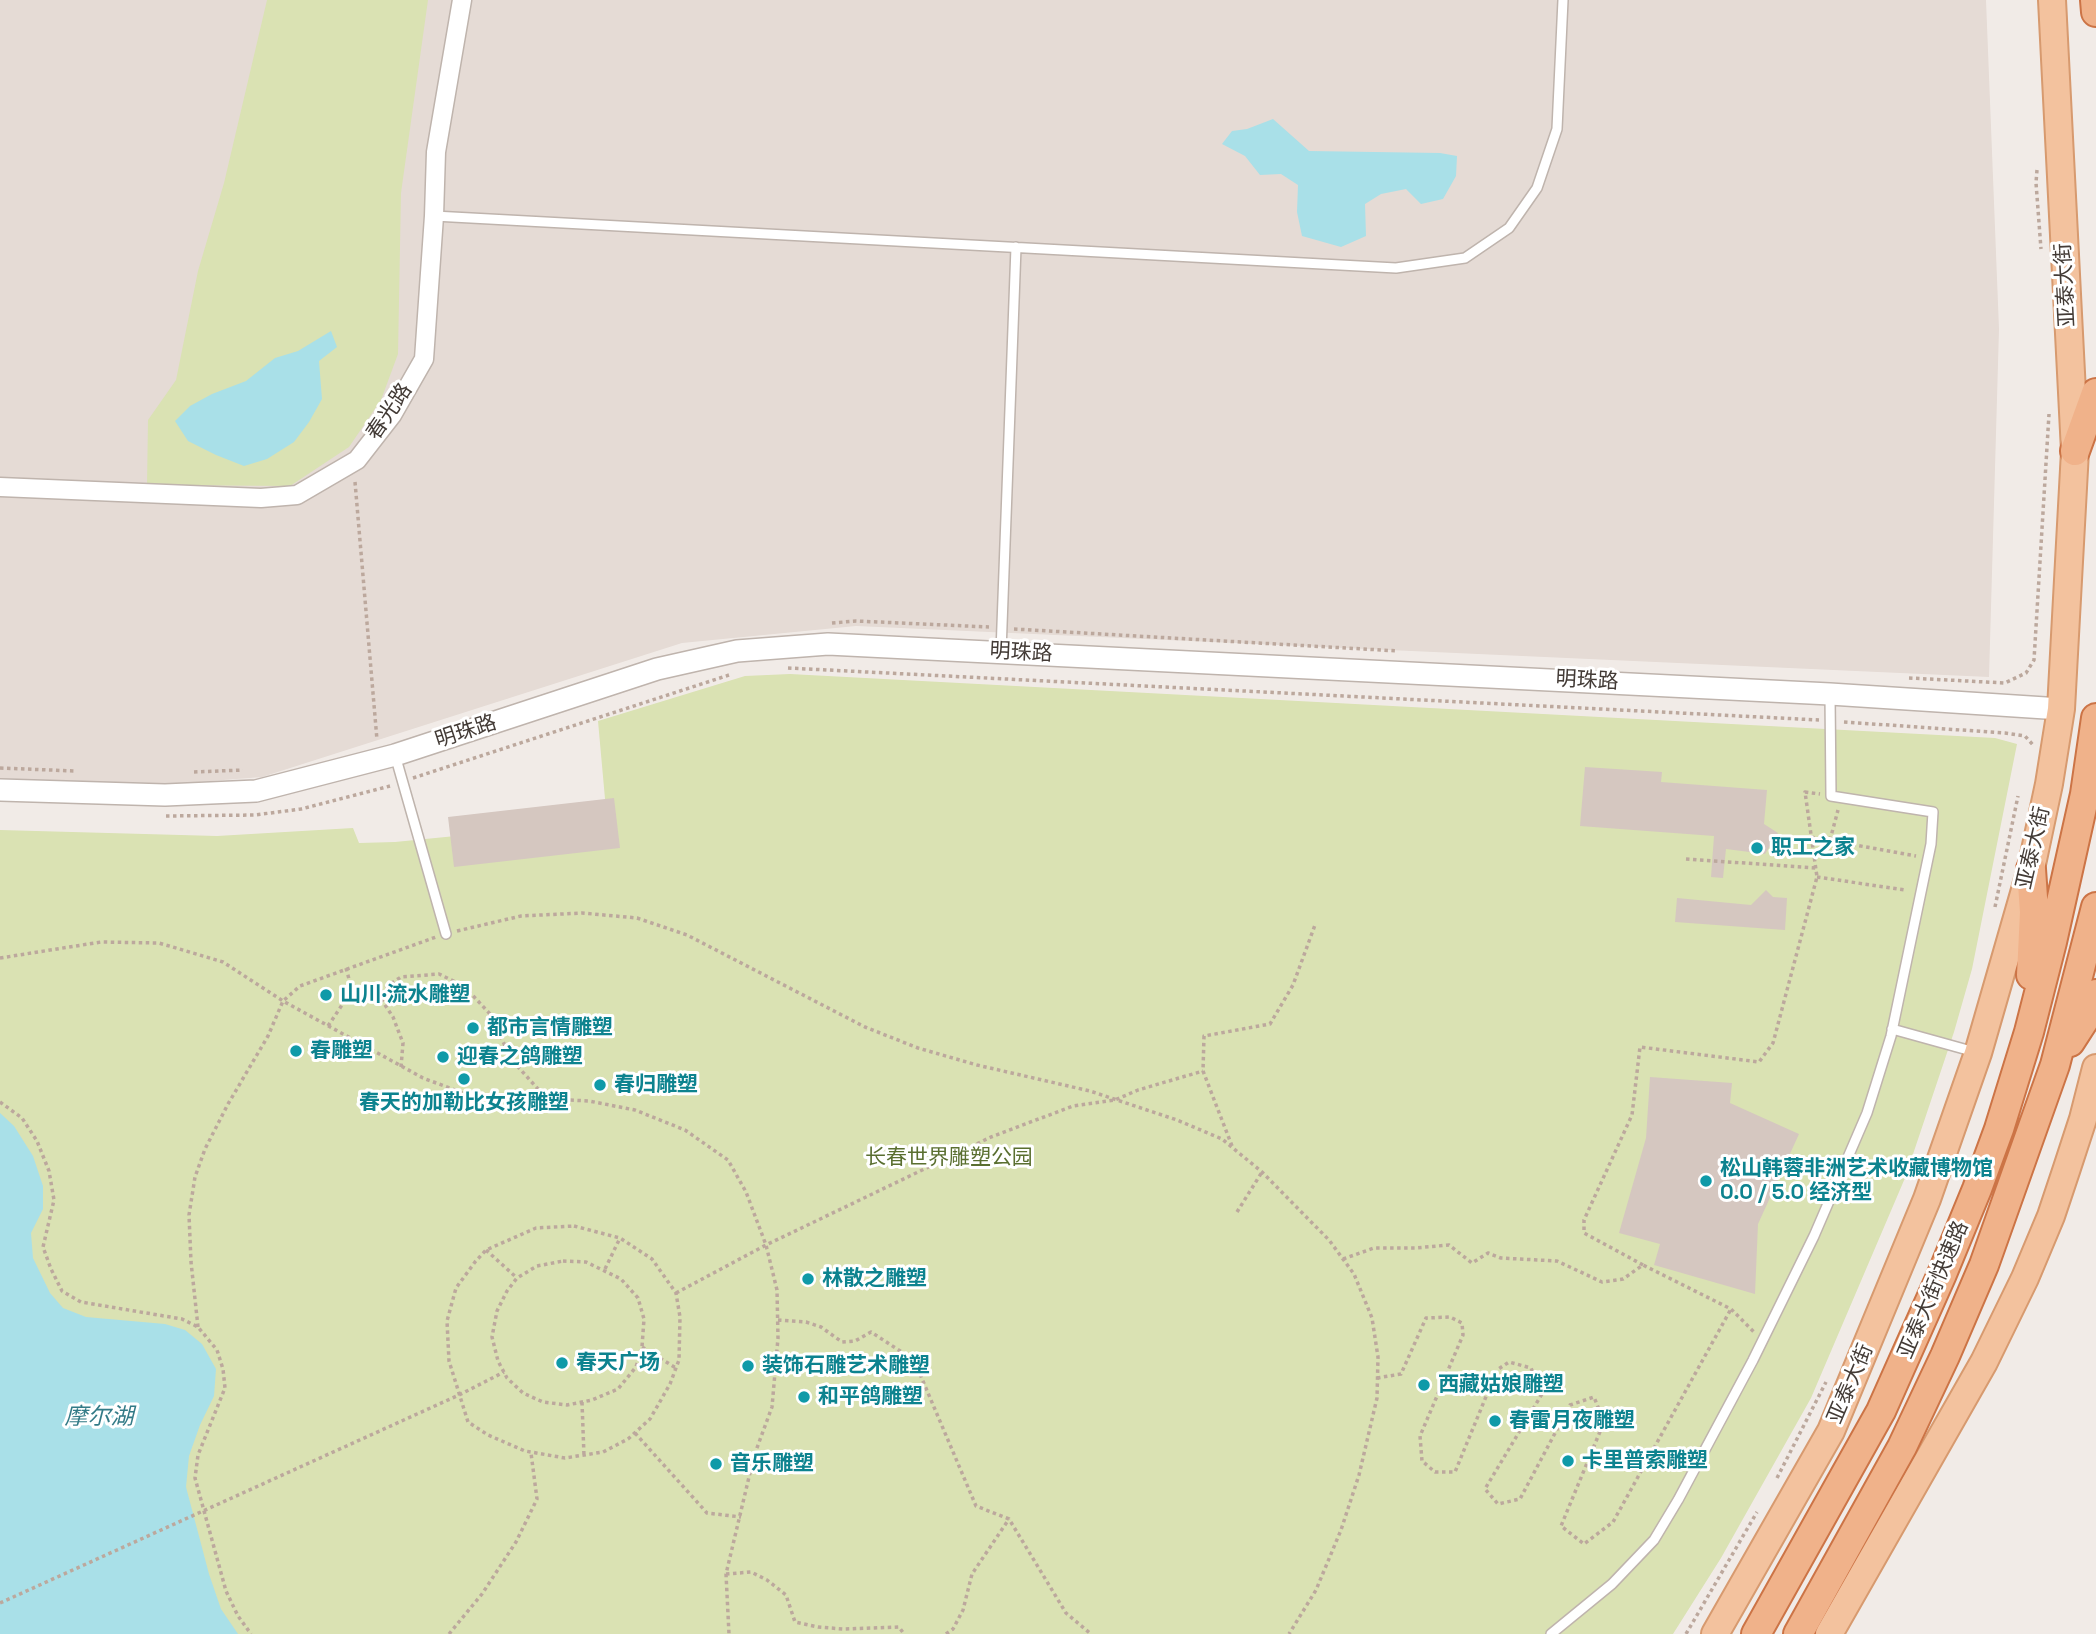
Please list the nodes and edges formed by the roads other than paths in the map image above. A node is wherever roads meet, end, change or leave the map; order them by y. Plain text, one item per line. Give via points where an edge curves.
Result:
1 (463, 0) edge
2 (1563, 0) edge
3 (2052, 0) edge
4 (2095, 0) edge
5 (2096, 12) edge
6 (434, 216) junction
7 (1016, 247) junction
8 (2096, 393) edge
9 (2075, 451) junction
10 (0, 487) edge
11 (1001, 652) junction
12 (1830, 694) junction
13 (2061, 709) junction
14 (2096, 718) edge
15 (391, 747) junction
16 (0, 790) edge
17 (2031, 869) junction
18 (2096, 907) edge
19 (446, 933) road end
20 (2096, 994) edge
21 (1892, 1029) junction
22 (2029, 1032) junction
23 (1978, 1053) junction
24 (2055, 1065) junction
25 (2096, 1068) edge
26 (1551, 1634) edge
27 (1715, 1634) edge
28 (1756, 1634) edge
29 (1798, 1634) edge
30 (1829, 1634) edge

1 - 6 street, 春光路 via 436,152
2 - 7 lane via 1557,129 1536,188 1509,228 1465,258 1396,268
3 - 9 main road, 亚泰大街
4 - 5 highway
6 - 7 lane
6 - 10 street, 春光路 via 424,359 392,415 353,463 297,495 261,498
7 - 11 lane
8 - 9 highway
9 - 13 main road, 亚泰大街
11 - 12 street, 明珠路
11 - 15 street, 明珠路 via 828,644 737,651 657,669
12 - 13 street, 明珠路
12 - 21 lane via 1831,796 1933,812 1928,858
13 - 17 main road, 亚泰大街
14 - 22 highway, 亚泰大街快速路 via 2085,794
15 - 16 street, 明珠路 via 256,791 164,795
15 - 19 lane
17 - 22 highway via 2034,912
17 - 23 main road, 亚泰大街
18 - 24 highway, 亚泰大街快速路
20 - 24 highway
21 - 23 lane
21 - 26 lane via 1867,1113 1814,1236 1678,1500 1654,1540 1612,1584
22 - 28 highway, 亚泰大街快速路 via 1999,1129 1881,1411
23 - 27 main road, 亚泰大街 via 1927,1199 1831,1431
24 - 29 highway, 亚泰大街快速路 via 1989,1252 1950,1345 1902,1447
25 - 30 main road via 2051,1216 2020,1290

